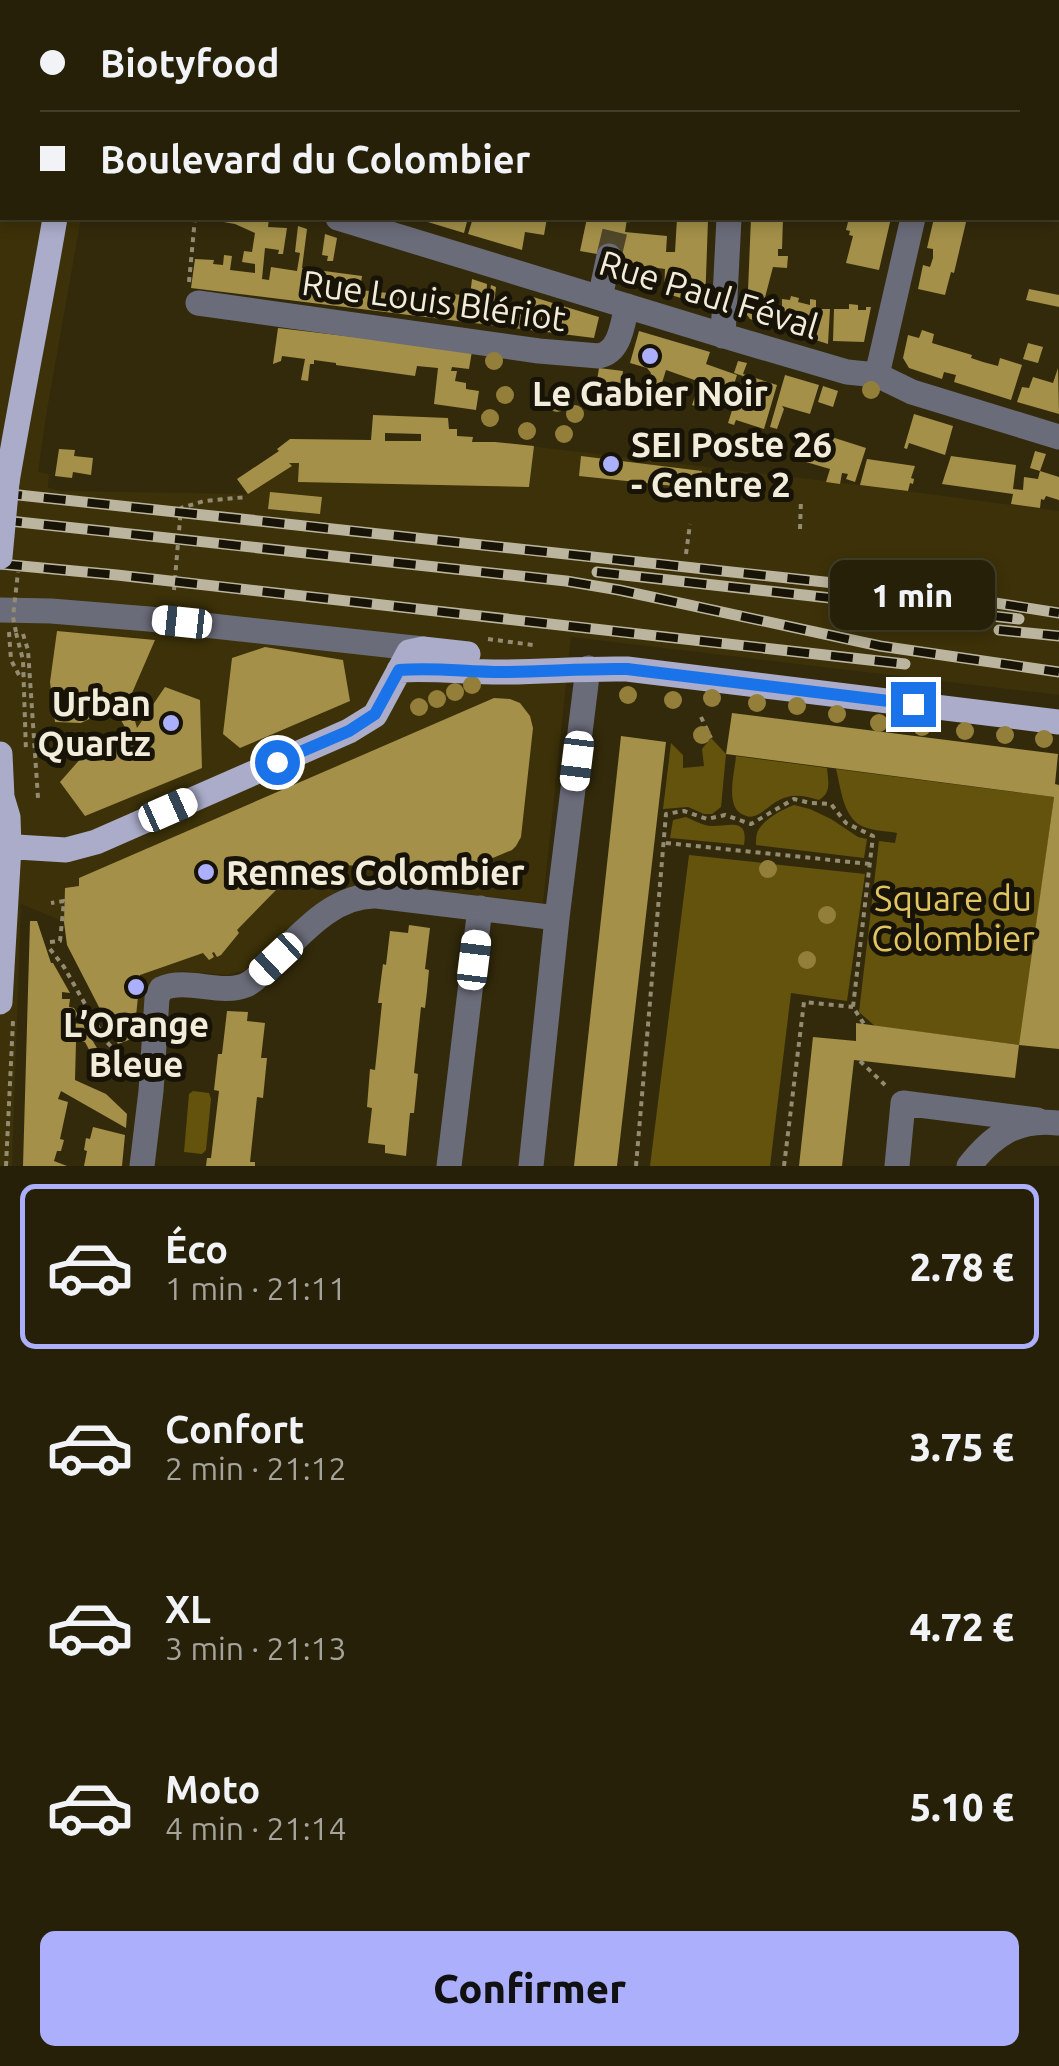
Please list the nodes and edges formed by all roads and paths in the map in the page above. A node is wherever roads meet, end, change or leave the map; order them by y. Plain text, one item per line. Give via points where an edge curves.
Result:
1 (54, 220) edge
2 (195, 220) edge
3 (729, 220) edge
4 (913, 220) edge
5 (376, 223) edge
6 (609, 256) tunnel mouth
7 (600, 298) junction
8 (198, 303) joint
9 (628, 306) junction
10 (723, 336) junction
11 (877, 375) junction
12 (1059, 437) edge
13 (247, 497) dead end
14 (800, 499) dead end
15 (690, 524) dead end
16 (800, 529) dead end
17 (686, 554) dead end
18 (0, 557) edge
19 (174, 590) dead end
20 (4, 618) edge
21 (19, 632) dead end
22 (422, 649) junction
23 (588, 668) junction
24 (399, 670) junction
25 (26, 675) junction
26 (701, 717) dead end
27 (1059, 722) edge
28 (711, 738) dead end
29 (0, 754) edge
30 (26, 763) dead end
31 (38, 798) dead end
32 (664, 842) junction
33 (4, 847) edge
34 (870, 864) junction
35 (51, 902) dead end
36 (480, 908) junction
37 (557, 918) junction
38 (1, 993) edge
39 (853, 1007) junction
40 (864, 1024) dead end
41 (106, 1041) dead end
42 (860, 1061) dead end
43 (903, 1102) junction
44 (1053, 1122) edge
45 (6, 1166) edge
46 (142, 1166) edge
47 (449, 1166) edge
48 (531, 1166) edge
49 (636, 1166) edge
50 (784, 1166) edge
51 (897, 1166) edge
52 (969, 1166) edge

1 - 18 main road, bridge
2 - 8 path via 188,291
3 - 10 street
4 - 11 street
5 - 7 street, Rue Paul Féval
6 - 7 street
7 - 9 street, Rue Paul Féval
8 - 9 street, Rue Louis Blériot via 598,356 614,348
9 - 10 street, Rue Paul Féval
10 - 11 street, Rue Paul Féval
11 - 12 street, Rue Paul Féval
13 - 19 path via 182,508
14 - 16 path
15 - 17 path
20 - 22 street via 52,611
20 - 25 path via 11,660 19,676
21 - 25 path
22 - 23 main road
22 - 24 main road via 409,652
23 - 24 main road
23 - 27 main road
23 - 37 street
24 - 33 main road via 375,714 349,731 80,848
25 - 30 path
25 - 31 path
26 - 28 path
29 - 33 main road via 8,817
32 - 34 path
32 - 34 path via 666,814 726,815 752,824 794,799 830,804 846,823 873,836
32 - 49 path
33 - 38 main road
34 - 39 path
35 - 41 path via 64,901 60,941 50,945
36 - 37 street
36 - 46 street via 354,898 324,914 246,985 162,989
36 - 47 street
37 - 48 street
38 - 45 path via 14,1000
39 - 40 path
39 - 50 path via 804,1002
42 - 43 path
43 - 44 street
43 - 51 street
44 - 52 street via 1000,1134

